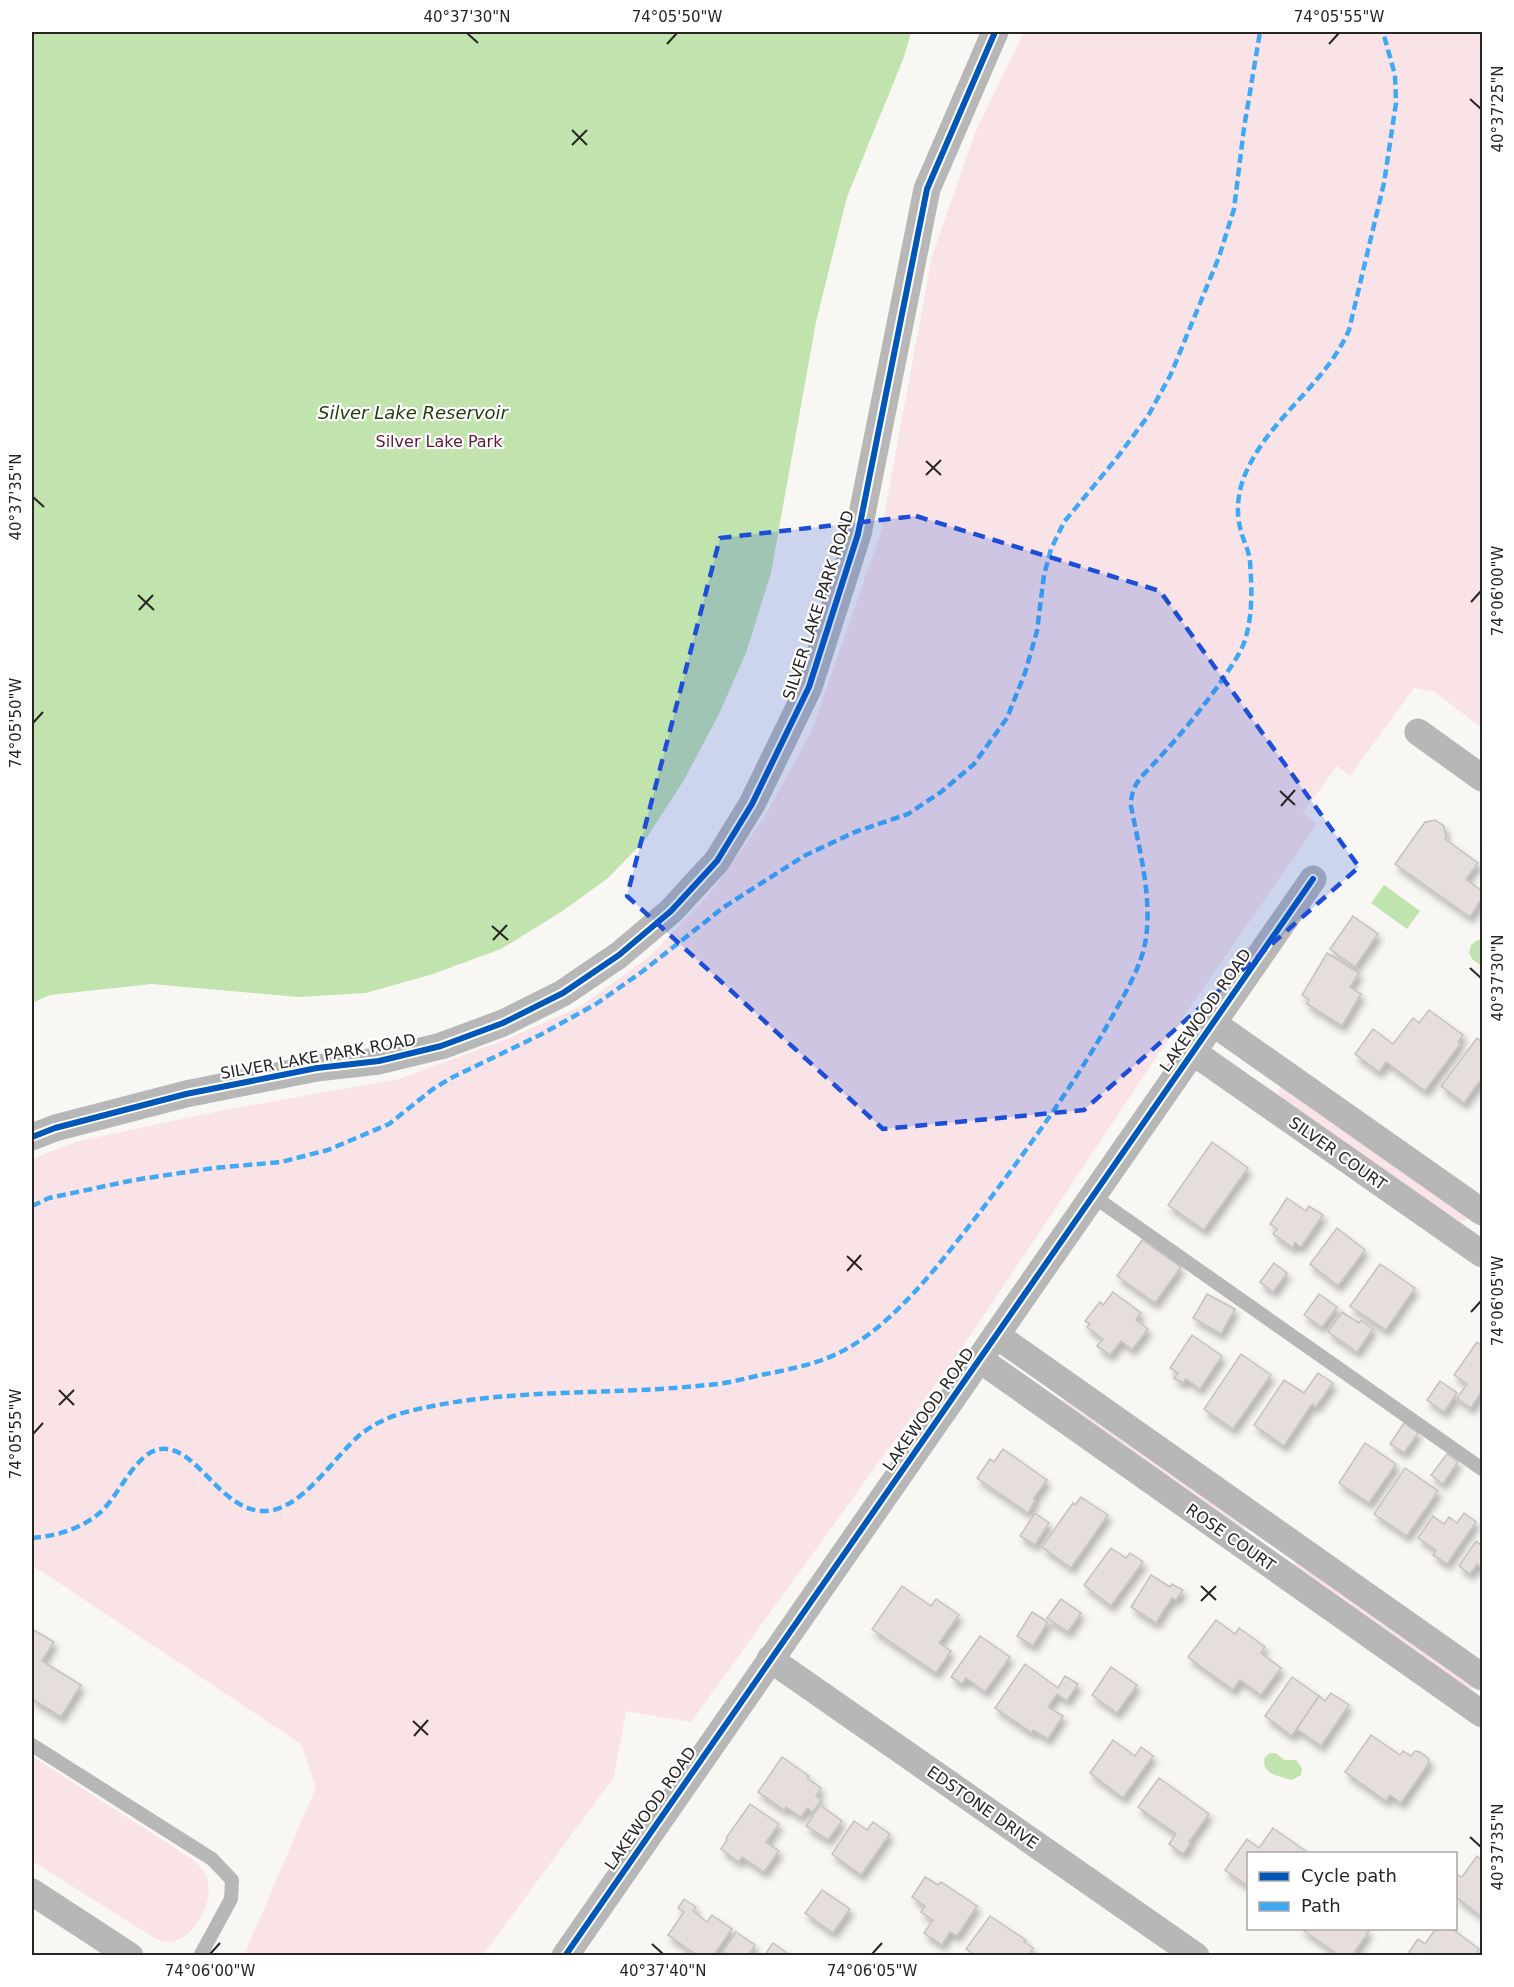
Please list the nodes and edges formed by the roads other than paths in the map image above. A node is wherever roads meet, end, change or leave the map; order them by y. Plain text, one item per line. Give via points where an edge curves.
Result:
1 (995, 32) edge
2 (1418, 732) dead end
3 (1482, 778) edge
4 (1313, 879) dead end
5 (1213, 1023) junction
6 (1193, 1052) junction
7 (32, 1137) edge
8 (1093, 1196) junction
9 (1482, 1212) edge
10 (1480, 1248) edge
11 (996, 1335) junction
12 (979, 1359) junction
13 (1482, 1469) edge
14 (1267, 1544) junction
15 (770, 1659) junction
16 (1482, 1677) edge
17 (1482, 1714) edge
18 (32, 1745) edge
19 (32, 1892) edge
20 (577, 1951) edge
21 (130, 1956) edge
22 (200, 1956) edge
23 (1196, 1956) edge

1 - 7 street, SILVER LAKE PARK ROAD via 927,189 858,534 809,687 752,804 717,861 671,911 619,955 563,993 503,1023 441,1046 186,1094
2 - 3 street
4 - 5 street, LAKEWOOD ROAD
5 - 6 street, LAKEWOOD ROAD
5 - 9 street
6 - 8 street, LAKEWOOD ROAD
6 - 10 street, SILVER COURT
8 - 11 street, LAKEWOOD ROAD
8 - 13 lane
11 - 12 street, LAKEWOOD ROAD
11 - 14 street, ROSE COURT
12 - 14 street, ROSE COURT
12 - 15 street, LAKEWOOD ROAD
14 - 16 street, ROSE COURT
14 - 17 street, ROSE COURT
15 - 20 street, LAKEWOOD ROAD
15 - 23 street, EDSTONE DRIVE
18 - 22 lane via 212,1859 232,1880 231,1899
19 - 21 street

